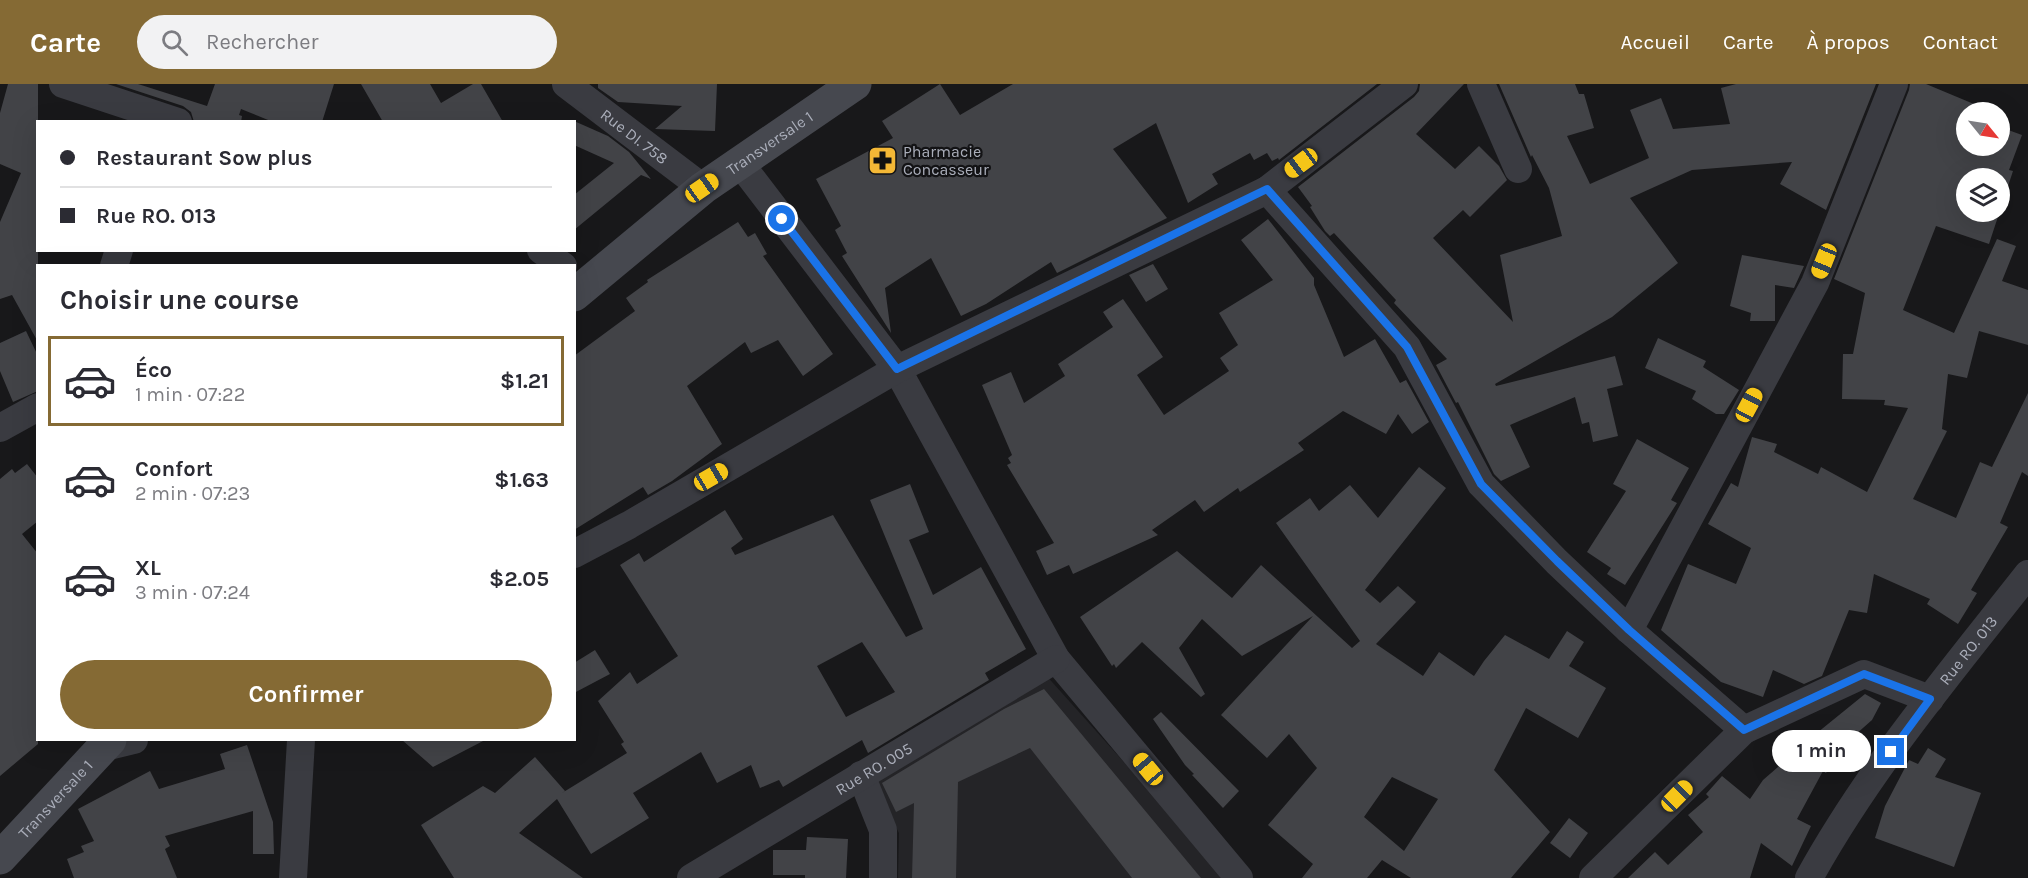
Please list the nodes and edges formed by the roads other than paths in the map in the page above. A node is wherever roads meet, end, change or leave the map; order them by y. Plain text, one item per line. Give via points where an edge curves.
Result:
1 (63, 84) edge
2 (566, 84) edge
3 (855, 84) edge
4 (1404, 84) edge
5 (1481, 84) edge
6 (1894, 84) edge
7 (170, 120) edge
8 (739, 162) junction
9 (1518, 169) dead end
10 (702, 188) junction
11 (1267, 189) junction
12 (543, 252) edge
13 (557, 264) edge
14 (576, 278) edge
15 (897, 369) junction
16 (36, 408) edge
17 (0, 428) edge
18 (576, 553) edge
19 (2028, 574) edge
20 (1629, 630) junction
21 (1056, 659) junction
22 (1930, 699) junction
23 (1744, 730) junction
24 (127, 741) edge
25 (301, 741) edge
26 (105, 744) edge
27 (861, 775) junction
28 (0, 858) edge
29 (293, 878) edge
30 (690, 878) edge
31 (883, 878) edge
32 (1239, 878) edge
33 (1593, 878) edge
34 (1809, 878) edge

1 - 7 street
2 - 10 street, Rue DI. 758
3 - 8 main road, Transversale 1
4 - 11 street
5 - 9 street
6 - 20 street via 1815,283
8 - 10 main road, Transversale 1
8 - 15 street
10 - 14 main road, Transversale 1
11 - 15 street
11 - 20 street via 1407,347 1481,484
12 - 13 street
15 - 18 street
15 - 21 street
16 - 17 street
19 - 22 street, Rue RO. 013
20 - 23 street
21 - 27 street, Rue RO. 005
21 - 32 street
22 - 23 street via 1864,674
22 - 34 street, Rue RO. 013 via 1852,804
23 - 33 street
24 - 26 street
25 - 29 street
26 - 28 main road, Transversale 1
27 - 30 street, Rue RO. 005
27 - 31 street via 883,830

